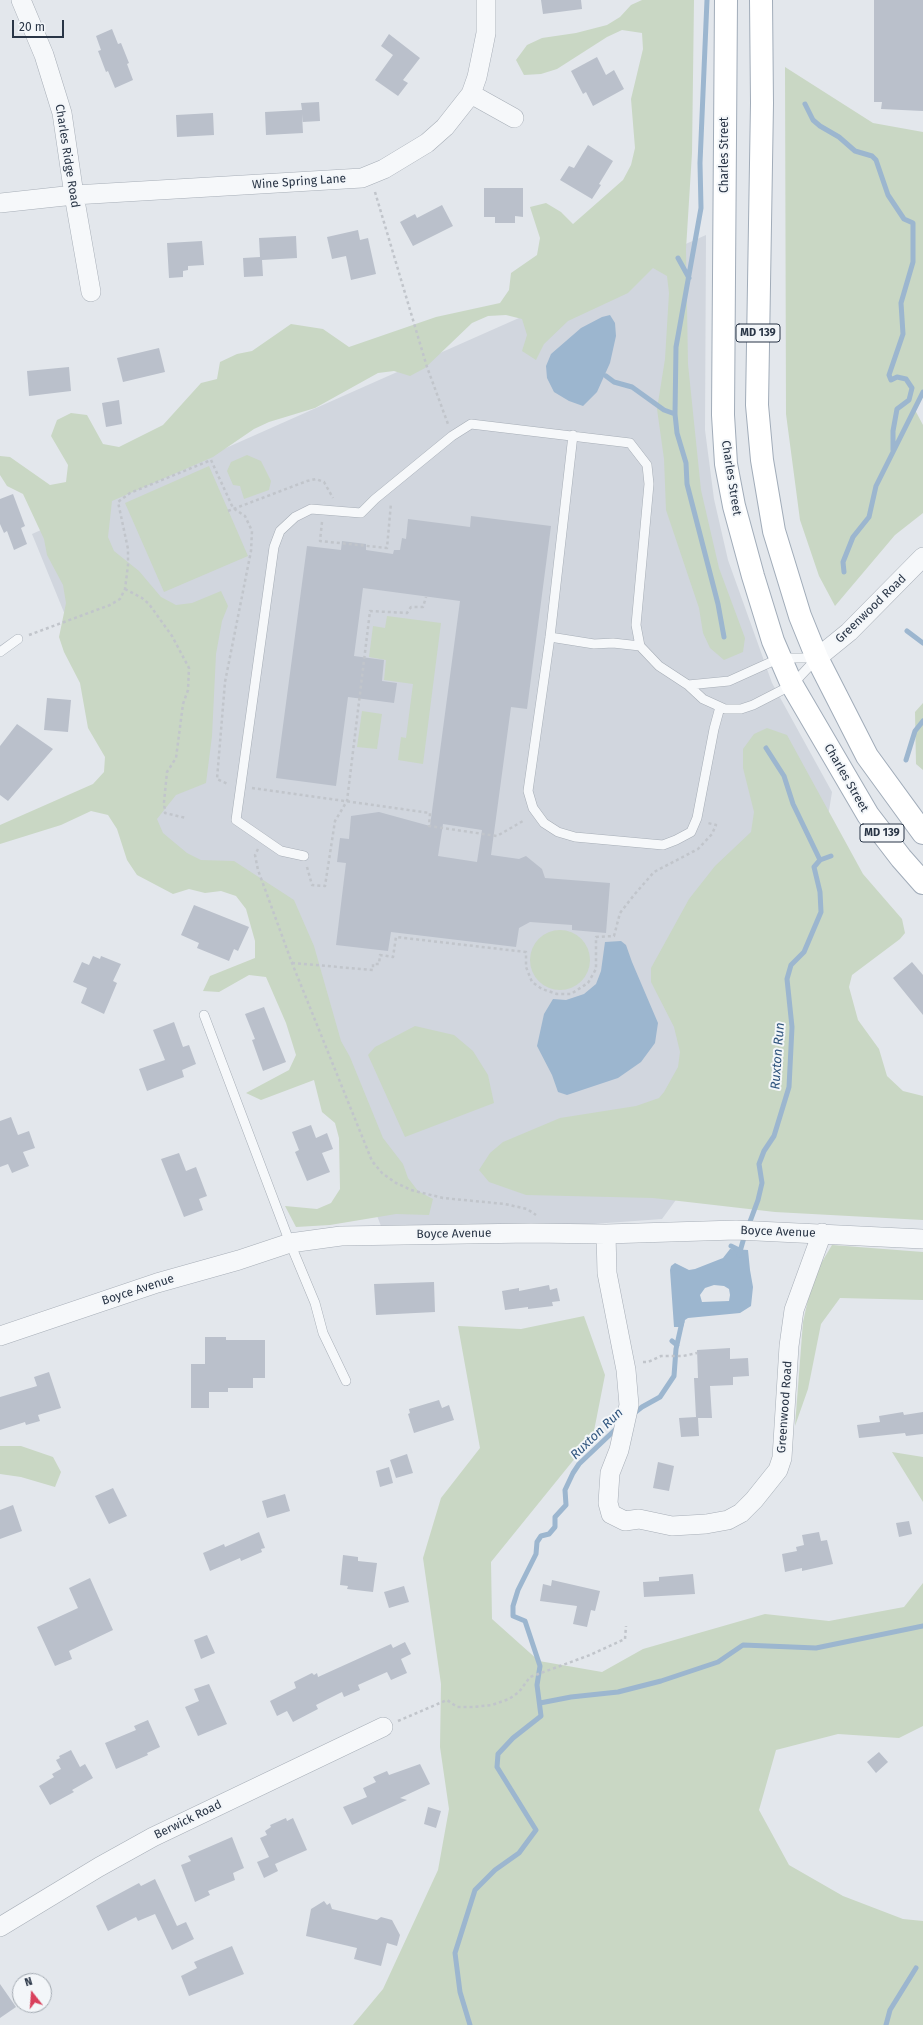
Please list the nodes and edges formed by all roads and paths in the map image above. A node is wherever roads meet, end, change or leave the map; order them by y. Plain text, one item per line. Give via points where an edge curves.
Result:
1 (21, 0) edge
2 (486, 0) edge
3 (726, 0) edge
4 (761, 0) edge
5 (471, 94) junction
6 (514, 118) dead end
7 (370, 175) junction
8 (74, 195) junction
9 (0, 203) edge
10 (91, 292) dead end
11 (427, 367) dead end
12 (573, 435) junction
13 (233, 508) junction
14 (228, 511) dead end
15 (329, 512) junction
16 (923, 557) edge
17 (125, 589) junction
18 (426, 597) dead end
19 (550, 636) junction
20 (18, 639) joint
21 (640, 646) junction
22 (0, 652) edge
23 (780, 658) junction
24 (816, 658) junction
25 (688, 685) junction
26 (792, 685) junction
27 (720, 707) junction
28 (241, 786) junction
29 (347, 801) junction
30 (186, 818) dead end
31 (523, 821) dead end
32 (706, 822) dead end
33 (923, 833) edge
34 (264, 840) junction
35 (304, 856) joint
36 (923, 883) edge
37 (292, 963) junction
38 (204, 1015) dead end
39 (822, 1233) junction
40 (554, 1234) junction
41 (606, 1234) junction
42 (923, 1239) edge
43 (290, 1242) junction
44 (0, 1336) edge
45 (697, 1352) dead end
46 (661, 1356) dead end
47 (346, 1381) dead end
48 (626, 1626) dead end
49 (383, 1727) joint
50 (0, 1927) edge

1 - 8 street, Charles Ridge Road via 44,55 62,113
2 - 5 street, Wine Spring Lane via 486,33
3 - 23 main road, Charles Street / MD 139 via 724,446 729,484 742,538
4 - 24 main road, MD 139 via 762,103 757,405 762,460 774,531 800,616
5 - 6 street
5 - 7 street, Wine Spring Lane via 445,127 427,142 390,166
7 - 8 street, Wine Spring Lane via 362,178 305,182
7 - 11 path
8 - 9 street, Wine Spring Lane
8 - 10 street, Charles Ridge Road
12 - 15 lane via 471,424 452,436 361,513
12 - 19 lane
12 - 21 lane via 630,443 647,465 649,484 636,625
13 - 14 path
13 - 15 path via 316,479 324,482 334,500
13 - 17 path via 211,460 130,493 118,502 128,549
13 - 28 path via 245,516 252,531 251,551 225,682 217,779 228,785
15 - 28 lane via 311,509 295,517 280,532 274,547
16 - 24 street, Greenwood Road via 849,632
17 - 20 path via 120,599 110,605
17 - 30 path via 142,598 153,608 189,668 188,690 183,704 176,758 167,772 164,802 165,813
18 - 29 path via 423,608 411,607 407,613 370,612
19 - 21 lane via 594,644
19 - 27 lane via 528,791 533,808 544,823 558,832 575,837 663,845 690,832 697,818
20 - 22 lane
21 - 25 lane via 659,666
23 - 24 lane
23 - 25 lane via 729,681
23 - 26 main road, Charles Street / MD 139
24 - 26 lane
24 - 33 main road, MD 139 via 867,756
25 - 27 lane via 703,699
26 - 27 lane via 768,699 741,709 725,710
26 - 36 main road, Charles Street / MD 139 via 868,815
28 - 29 path
28 - 34 lane via 236,820
29 - 31 path via 430,813 429,826 497,836
29 - 35 path via 335,821 325,886 312,885
32 - 37 path via 716,824 712,834 698,849 654,872 620,912 614,936 596,937 596,969 588,983 571,994 557,994 532,982 526,967 526,952 396,937 394,957 380,955 379,964 373,964 373,970
34 - 35 lane via 281,851
34 - 37 path via 255,855 258,870
37 - 40 path via 372,1161 382,1173 396,1183 430,1196 505,1204 527,1209 540,1217
38 - 43 lane
39 - 41 street, Boyce Avenue via 736,1230
39 - 41 street, Greenwood Road via 794,1310 789,1346 782,1458 778,1470 741,1513 728,1520 672,1526 639,1519 625,1521 611,1514 608,1503 610,1473 621,1444 630,1405 626,1370 607,1273
39 - 42 street, Boyce Avenue
40 - 41 street, Boyce Avenue
40 - 43 street, Boyce Avenue via 341,1236
43 - 44 street, Boyce Avenue via 239,1260 157,1283
43 - 47 lane via 315,1303 323,1333
45 - 46 path via 683,1356
48 - 49 path via 625,1639 590,1655 530,1676 519,1692 509,1699 492,1705 473,1707 457,1707 447,1700
49 - 50 street, Berwick Road via 153,1837

